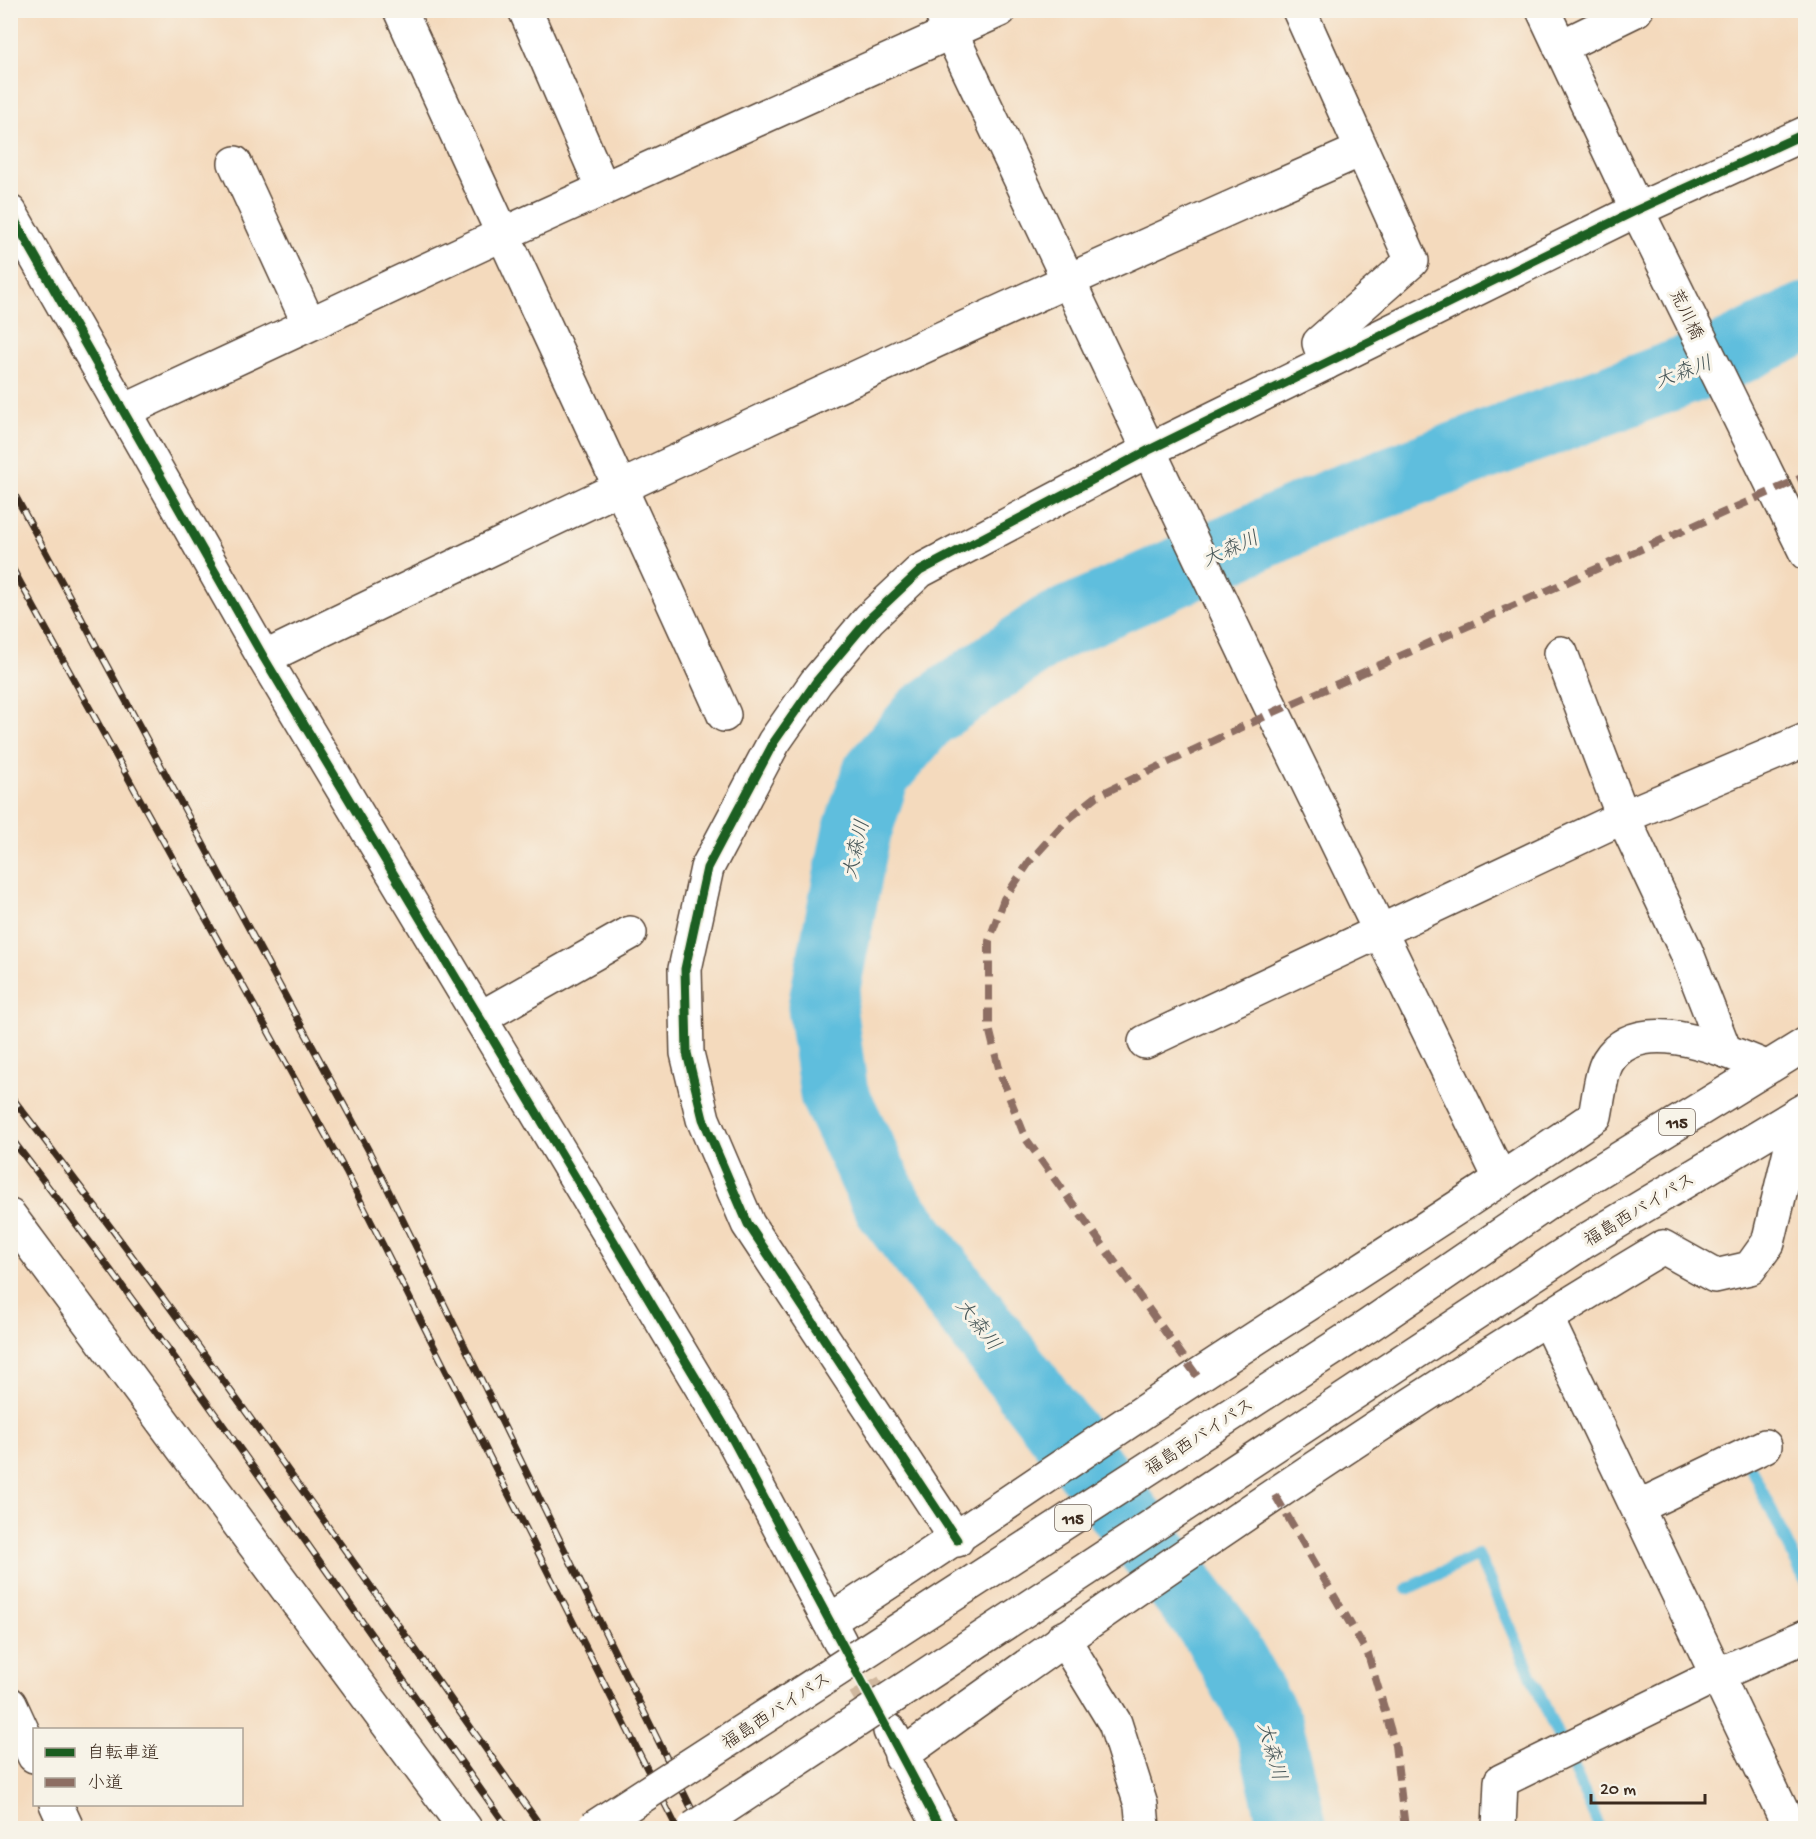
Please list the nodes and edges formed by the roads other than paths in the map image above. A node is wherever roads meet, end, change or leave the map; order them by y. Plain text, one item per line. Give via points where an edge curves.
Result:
1 (400, 10) edge
2 (525, 10) edge
3 (1000, 10) edge
4 (1299, 10) edge
5 (1543, 10) edge
6 (1636, 10) edge
7 (945, 22) edge
8 (1560, 47) junction
9 (1806, 133) edge
10 (1361, 150) junction
11 (235, 164) dead end
12 (603, 189) junction
13 (1636, 210) junction
14 (10, 213) edge
15 (501, 235) junction
16 (1069, 279) junction
17 (309, 324) junction
18 (1326, 363) junction
19 (124, 411) junction
20 (1154, 460) junction
21 (621, 485) junction
22 (1806, 553) edge
23 (1561, 653) dead end
24 (264, 658) junction
25 (724, 715) dead end
26 (1806, 740) edge
27 (1623, 817) junction
28 (1380, 931) junction
29 (630, 933) dead end
30 (482, 1020) junction
31 (1146, 1042) dead end
32 (1806, 1044) edge
33 (1725, 1051) junction
34 (1766, 1066) junction
35 (1802, 1111) edge
36 (1501, 1180) junction
37 (10, 1216) edge
38 (1546, 1317) junction
39 (1766, 1446) dead end
40 (1638, 1507) junction
41 (957, 1539) junction
42 (1806, 1636) edge
43 (1063, 1638) junction
44 (1719, 1674) junction
45 (10, 1704) edge
46 (33, 1754) edge
47 (57, 1806) edge
48 (67, 1828) edge
49 (465, 1828) edge
50 (593, 1828) edge
51 (694, 1828) edge
52 (940, 1828) edge
53 (1143, 1828) edge
54 (1499, 1828) edge
55 (1790, 1828) edge

1 - 15 main road
2 - 12 main road
3 - 7 main road
4 - 10 main road
5 - 8 main road, 荒川橋
6 - 8 main road
7 - 12 main road
7 - 16 main road
8 - 13 main road, 荒川橋
9 - 13 main road
10 - 16 main road
10 - 18 main road via 1412,261 1319,344
11 - 17 main road
12 - 15 main road
13 - 18 main road
13 - 22 main road, 荒川橋
14 - 19 main road
15 - 17 main road
15 - 21 main road
16 - 20 main road
16 - 21 main road
17 - 19 main road
18 - 20 main road
19 - 24 main road
20 - 28 main road
20 - 41 main road via 920,571 869,619 816,681 774,742 721,840 707,868 685,969 687,1053 704,1119 748,1224
21 - 24 main road
21 - 25 main road
23 - 27 main road
24 - 30 main road
26 - 27 main road
27 - 28 main road
27 - 33 main road via 1686,951
28 - 31 main road
28 - 36 main road
29 - 30 main road
30 - 41 main road via 734,1440 834,1631
32 - 34 main road, 福島西バイパス / 115
33 - 34 main road
33 - 36 main road via 1665,1035 1626,1042 1607,1062 1595,1116
34 - 50 main road, 福島西バイパス / 115, bridge via 1549,1202 1358,1333
35 - 38 main road via 1768,1243 1750,1268 1715,1276 1663,1246
35 - 51 main road, 福島西バイパス, bridge via 1580,1244
36 - 41 main road via 1166,1397
37 - 49 main road
38 - 40 main road
38 - 43 main road
39 - 40 main road
40 - 44 main road
42 - 44 main road
43 - 52 main road via 896,1743
43 - 53 main road via 1115,1723 1141,1805
44 - 54 main road via 1501,1781
44 - 55 main road
45 - 46 main road
47 - 48 main road

